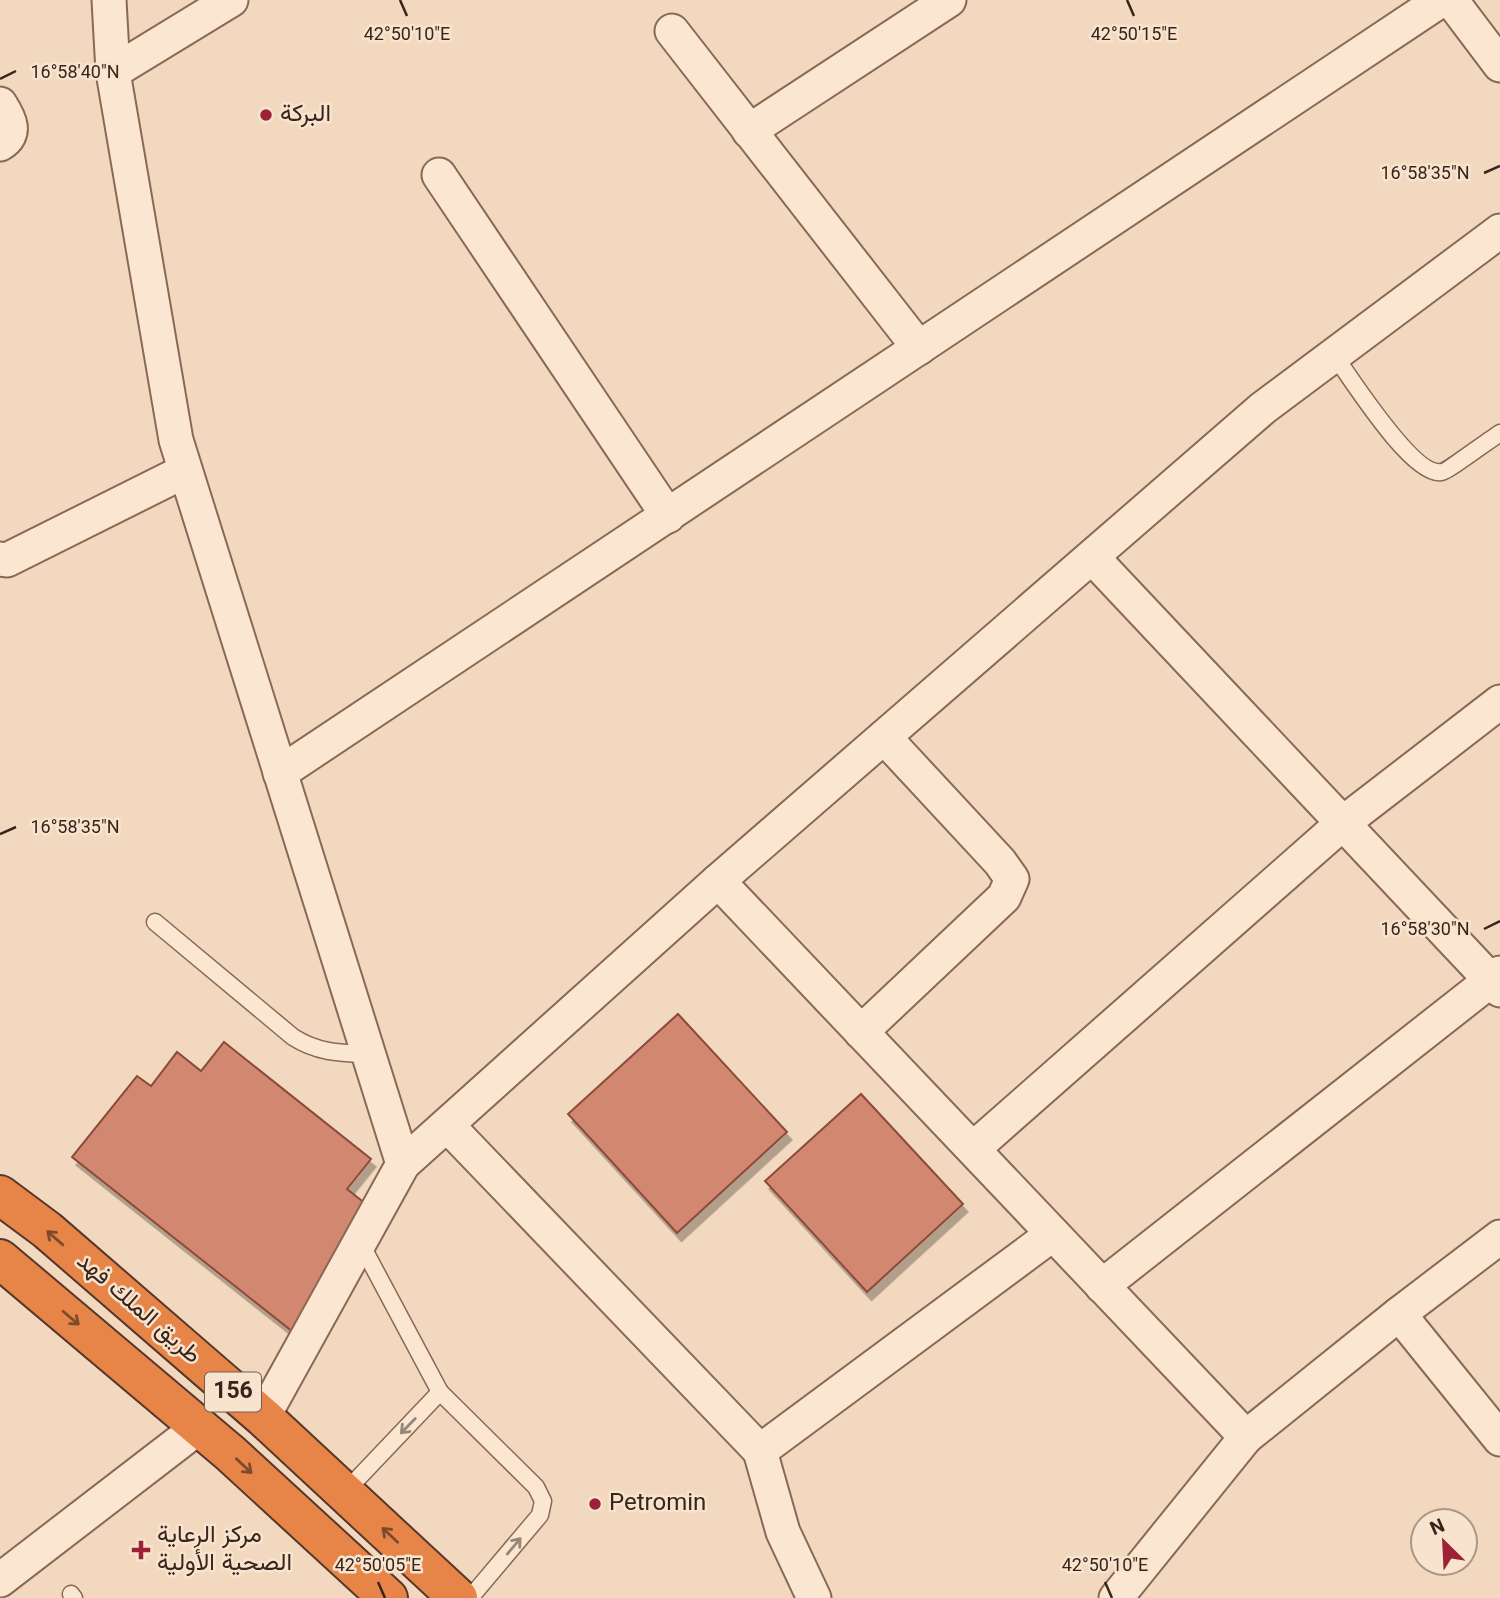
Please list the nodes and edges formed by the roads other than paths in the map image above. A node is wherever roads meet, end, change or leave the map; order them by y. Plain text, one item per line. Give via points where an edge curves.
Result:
1 (109, 0) edge
2 (231, 0) edge
3 (949, 0) edge
4 (1441, 0) edge
5 (1451, 0) edge
6 (672, 31) dead end
7 (1500, 65) edge
8 (113, 72) junction
9 (0, 104) edge
10 (750, 131) junction
11 (0, 144) edge
12 (439, 175) dead end
13 (1500, 231) edge
14 (919, 348) junction
15 (1334, 355) junction
16 (1500, 433) edge
17 (185, 471) junction
18 (668, 516) junction
19 (1092, 556) junction
20 (0, 559) edge
21 (1500, 702) edge
22 (884, 737) junction
23 (280, 773) junction
24 (1343, 823) junction
25 (718, 881) junction
26 (155, 922) dead end
27 (1497, 981) edge
28 (861, 1032) junction
29 (369, 1054) junction
30 (447, 1125) junction
31 (972, 1149) junction
32 (403, 1164) junction
33 (0, 1195) edge
34 (1053, 1234) junction
35 (1500, 1237) edge
36 (360, 1242) junction
37 (5, 1272) edge
38 (1102, 1286) junction
39 (1399, 1314) junction
40 (440, 1392) junction
41 (263, 1417) junction
42 (199, 1427) junction
43 (1246, 1437) junction
44 (1500, 1440) edge
45 (760, 1451) junction
46 (344, 1493) junction
47 (0, 1580) edge
48 (388, 1598) edge
49 (458, 1598) edge
50 (470, 1598) edge
51 (814, 1598) edge
52 (1116, 1598) edge

1 - 8 street
2 - 8 street
3 - 10 street
4 - 14 street
5 - 7 street
6 - 10 street
8 - 17 street
9 - 11 street via 11,131
10 - 14 street
12 - 18 street
13 - 15 street
14 - 18 street
15 - 16 lane via 1401,447 1431,471 1445,471
15 - 19 street via 1263,408
17 - 20 street
17 - 23 street
18 - 23 street
19 - 22 street
19 - 24 street
21 - 24 street
22 - 25 street
22 - 28 street via 1012,879 1004,897
23 - 29 street
24 - 27 street
24 - 31 street
25 - 28 street
25 - 30 street
26 - 29 lane via 301,1042 328,1053
27 - 38 street
28 - 31 street
29 - 32 street
30 - 32 street
30 - 45 street
31 - 34 street
32 - 36 street
41 -> 33 highway, طريق الملك فهد / 156 via 47,1230
34 - 38 street
34 - 45 street
35 - 39 street
36 - 40 lane
36 - 41 street
37 -> 42 highway, طريق الملك فهد / 156
38 - 43 street
39 - 43 street
39 - 44 street
40 -> 46 lane
50 -> 40 lane via 540,1516 543,1501 536,1486
41 - 46 highway, طريق الملك فهد / 156
42 - 47 street
42 -> 48 highway, طريق الملك فهد / 156
43 - 52 street
45 - 51 street via 783,1532
49 -> 46 highway, طريق الملك فهد / 156

